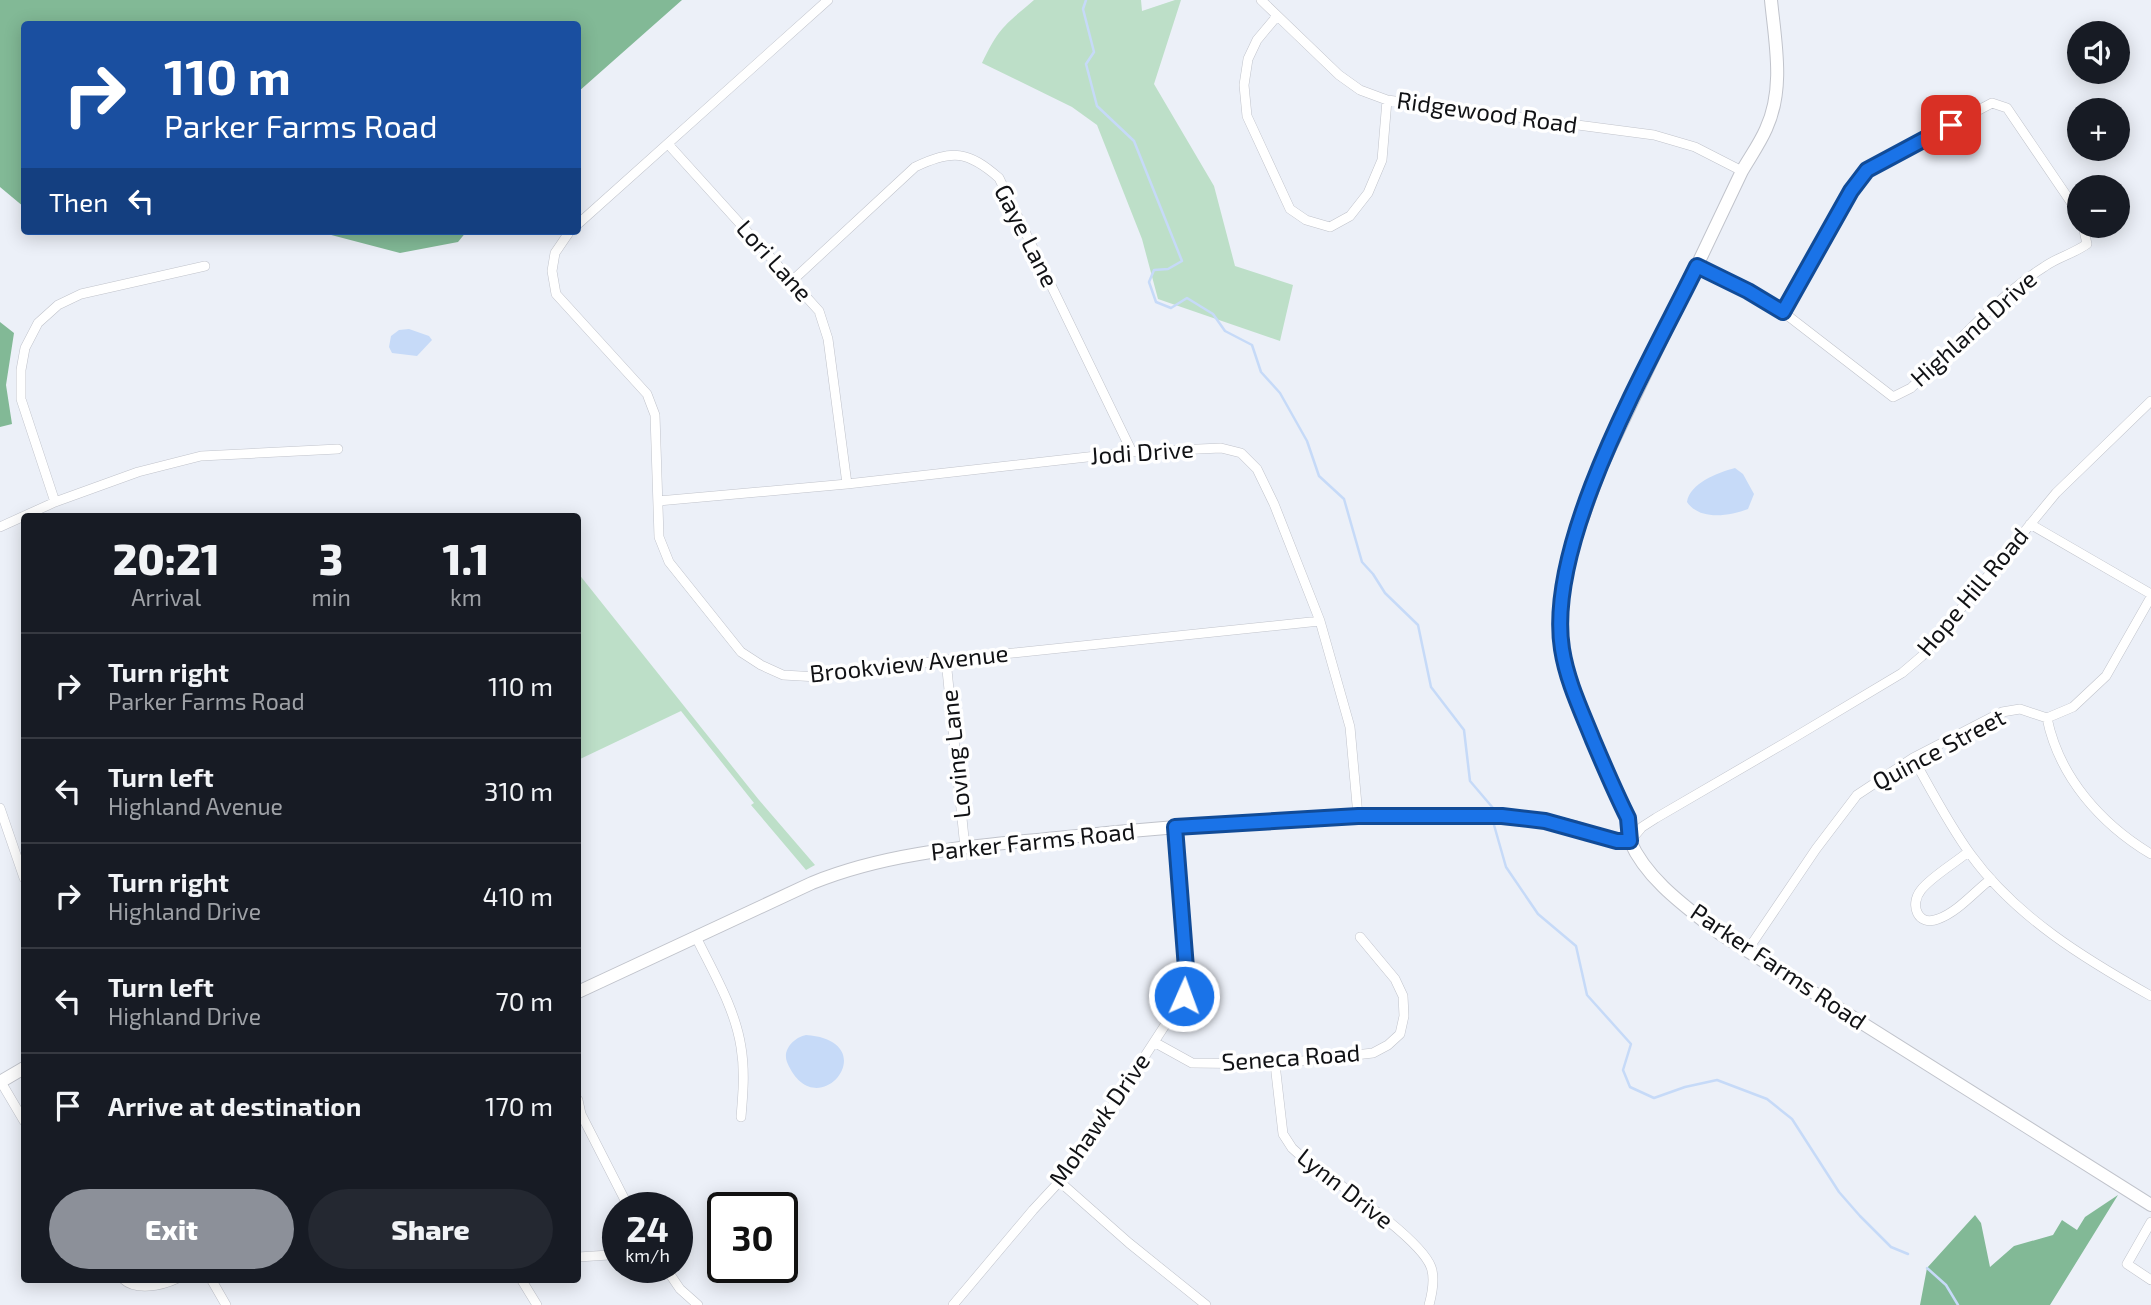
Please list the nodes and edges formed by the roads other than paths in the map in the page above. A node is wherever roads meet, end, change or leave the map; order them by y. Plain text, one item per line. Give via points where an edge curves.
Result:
1 (828, 0) edge
2 (1261, 0) edge
3 (1771, 0) edge
4 (1277, 16) junction
5 (1387, 100) junction
6 (668, 144) junction
7 (1742, 171) junction
8 (2067, 196) edge
9 (581, 221) edge
10 (567, 235) edge
11 (2086, 238) edge
12 (205, 266) dead end
13 (1697, 266) junction
14 (793, 280) junction
15 (1783, 312) junction
16 (2151, 401) edge
17 (338, 449) dead end
18 (1132, 452) junction
19 (847, 484) junction
20 (658, 501) junction
21 (55, 502) junction
22 (31, 513) edge
23 (21, 517) edge
24 (2030, 524) junction
25 (0, 527) edge
26 (2151, 596) edge
27 (1321, 621) junction
28 (946, 660) junction
29 (2047, 718) junction
30 (1913, 758) junction
31 (0, 808) edge
32 (1358, 816) junction
33 (1175, 827) junction
34 (1630, 841) junction
35 (965, 848) junction
36 (1968, 852) junction
37 (2151, 854) edge
38 (21, 869) edge
39 (1991, 879) junction
40 (696, 937) junction
41 (1360, 937) dead end
42 (1747, 951) junction
43 (581, 991) edge
44 (2151, 996) edge
45 (1154, 1042) junction
46 (1275, 1064) junction
47 (21, 1070) edge
48 (0, 1082) edge
49 (581, 1114) edge
50 (21, 1116) edge
51 (741, 1117) dead end
52 (1060, 1182) junction
53 (621, 1192) edge
54 (2151, 1205) edge
55 (2151, 1222) edge
56 (602, 1256) edge
57 (581, 1258) edge
58 (2151, 1280) edge
59 (127, 1283) edge
60 (161, 1283) edge
61 (213, 1283) edge
62 (524, 1283) edge
63 (676, 1283) edge
64 (1191, 1301) edge
65 (226, 1305) edge
66 (537, 1305) edge
67 (698, 1305) edge
68 (953, 1305) edge
69 (1206, 1305) edge
70 (1429, 1305) edge

1 - 6 street
2 - 4 street, Ridgewood Road
3 - 7 street via 1778,69 1775,100 1767,127
4 - 5 street, Ridgewood Road via 1339,75
4 - 5 street via 1256,40 1244,85 1247,116 1290,209 1330,227 1349,216 1368,193 1382,160
5 - 7 street, Ridgewood Road via 1654,135 1695,147
6 - 9 street
6 - 14 street, Lori Lane
7 - 13 street
8 - 15 street via 2007,108 1992,103 1867,170
10 - 20 street, Brookview Avenue via 555,253 556,294 647,394 655,415
11 - 15 street, Highland Drive via 2087,244 2075,253 2046,265 2010,293 1911,388 1893,397
12 - 21 street via 81,294 58,305 38,323 25,348 21,400
13 - 15 street, Highland Drive
13 - 34 street via 1601,467 1574,541 1561,595 1559,630 1571,687 1628,818
14 - 18 street, Gaye Lane via 915,167 936,157 961,154 979,161 999,178
14 - 19 street, Lori Lane via 819,311 828,339
16 - 24 street, Hope Hill Road
17 - 21 street via 201,456 138,472
18 - 19 street, Jodi Drive
18 - 27 street, Jodi Drive via 1221,448 1241,453 1257,469
19 - 20 street, Jodi Drive
20 - 28 street, Brookview Avenue via 659,537 669,562 741,652 761,665 783,675 818,677
21 - 22 street
23 - 25 street
24 - 26 street
24 - 34 street, Hope Hill Road via 1933,644 1902,673 1656,818
26 - 29 street via 2106,676 2073,707
27 - 28 street, Brookview Avenue
27 - 32 street, Jodi Drive via 1350,727
28 - 35 street, Loving Lane
29 - 30 street, Quince Street via 2020,709 2002,712
29 - 37 street via 2052,743 2096,811
30 - 36 street
30 - 42 street, Quince Street via 1857,795
31 - 38 street
32 - 33 street, Parker Farms Road
32 - 34 street, Parker Farms Road via 1530,818
33 - 35 street, Parker Farms Road
33 - 45 street, Mohawk Drive via 1187,981 1184,996
34 - 42 street, Parker Farms Road via 1640,861 1668,891
35 - 40 street, Parker Farms Road via 902,856 841,871
36 - 39 street
36 - 39 street via 1921,888 1914,909 1918,916 1937,920
39 - 44 street via 2046,930
40 - 43 street, Parker Farms Road
40 - 51 street via 726,997 741,1045
41 - 46 street, Seneca Road via 1403,996 1405,1016 1400,1034 1373,1053
42 - 54 street, Parker Farms Road
45 - 46 street, Seneca Road via 1192,1063
45 - 52 street, Mohawk Drive
46 - 70 street, Lynn Drive via 1283,1134 1303,1158 1412,1240 1431,1268
47 - 48 street
48 - 50 street
49 - 53 street
52 - 64 street
52 - 68 street, Mohawk Drive
55 - 58 street via 2127,1264
56 - 57 street
59 - 60 street
61 - 65 street
62 - 66 street
63 - 67 street
64 - 69 street

